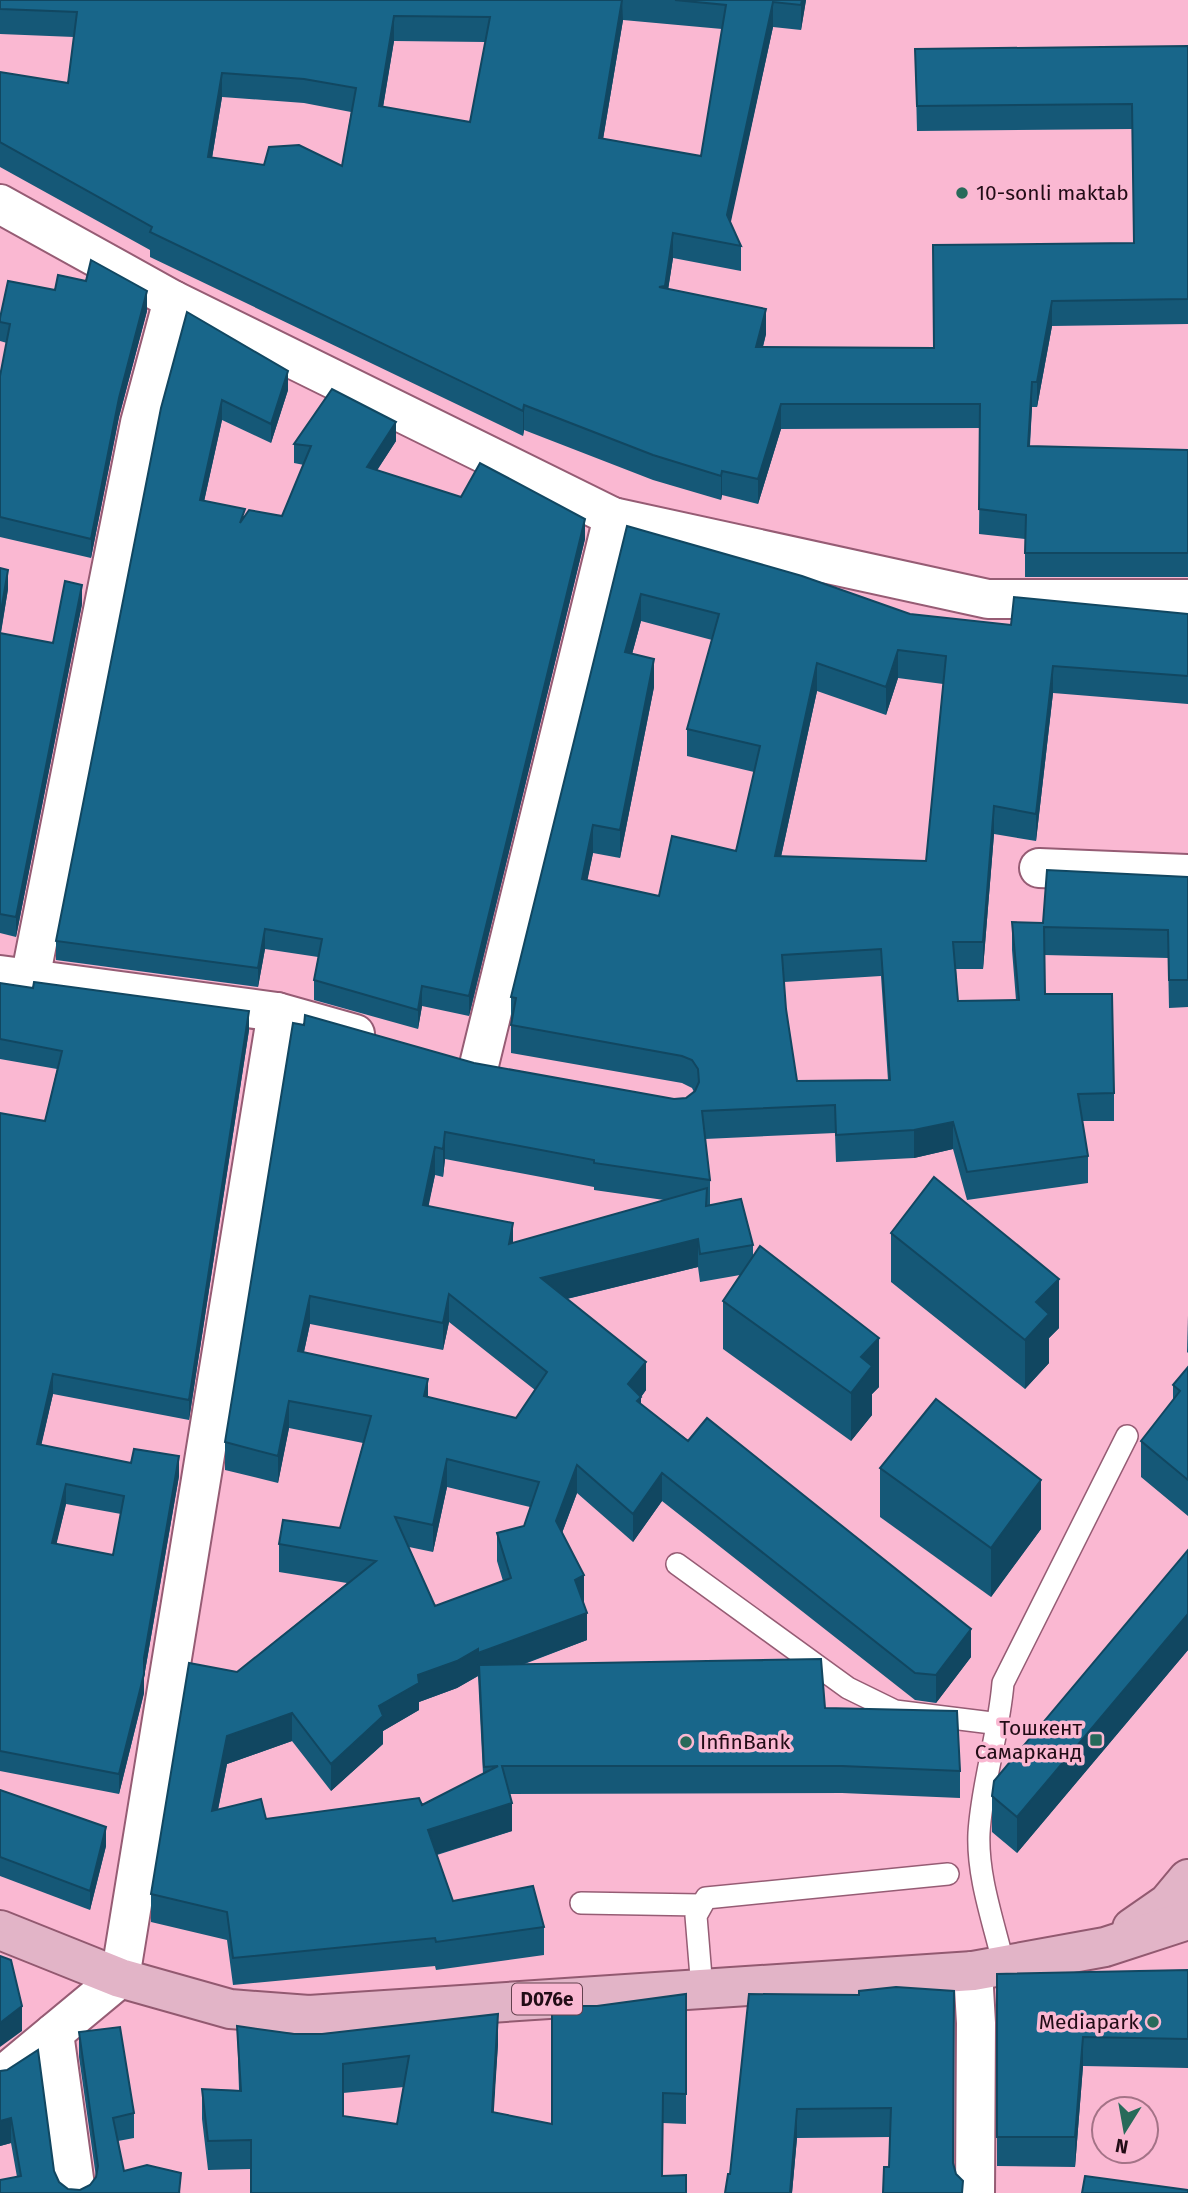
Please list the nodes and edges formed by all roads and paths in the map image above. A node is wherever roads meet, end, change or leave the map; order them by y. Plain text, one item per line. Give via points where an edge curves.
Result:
1 (0, 204) edge
2 (173, 299) junction
3 (613, 517) junction
4 (1188, 599) edge
5 (1039, 868) dead end
6 (1188, 874) edge
7 (15, 977) edge
8 (277, 1012) junction
9 (384, 1042) edge
10 (518, 1076) edge
11 (1127, 1436) dead end
12 (677, 1564) dead end
13 (1000, 1724) junction
14 (948, 1874) dead end
15 (1188, 1879) edge
16 (581, 1903) dead end
17 (700, 1905) junction
18 (1188, 1920) edge
19 (0, 1930) edge
20 (1105, 1947) junction
21 (988, 1969) junction
22 (120, 1978) junction
23 (702, 1989) junction
24 (54, 2033) junction
25 (0, 2074) edge
26 (76, 2193) edge
27 (975, 2193) edge

1 - 2 street
2 - 3 street
2 - 7 street via 140,423
3 - 4 street via 988,599
3 - 10 street via 464,1065
5 - 6 street
7 - 8 street
8 - 9 street
8 - 22 street
11 - 13 lane via 1003,1683
12 - 13 lane via 848,1688 895,1711
13 - 21 lane via 987,1766 979,1834
14 - 17 lane via 706,1898
15 - 20 main road, D076e via 1168,1903
16 - 17 lane
17 - 23 lane via 696,1916
18 - 20 main road, D076e
19 - 22 main road, D076e
20 - 21 main road, D076e
21 - 23 main road, D076e
21 - 27 street via 976,2023
22 - 23 main road, D076e via 230,2009 309,2015
22 - 24 street
24 - 25 street
24 - 26 street

